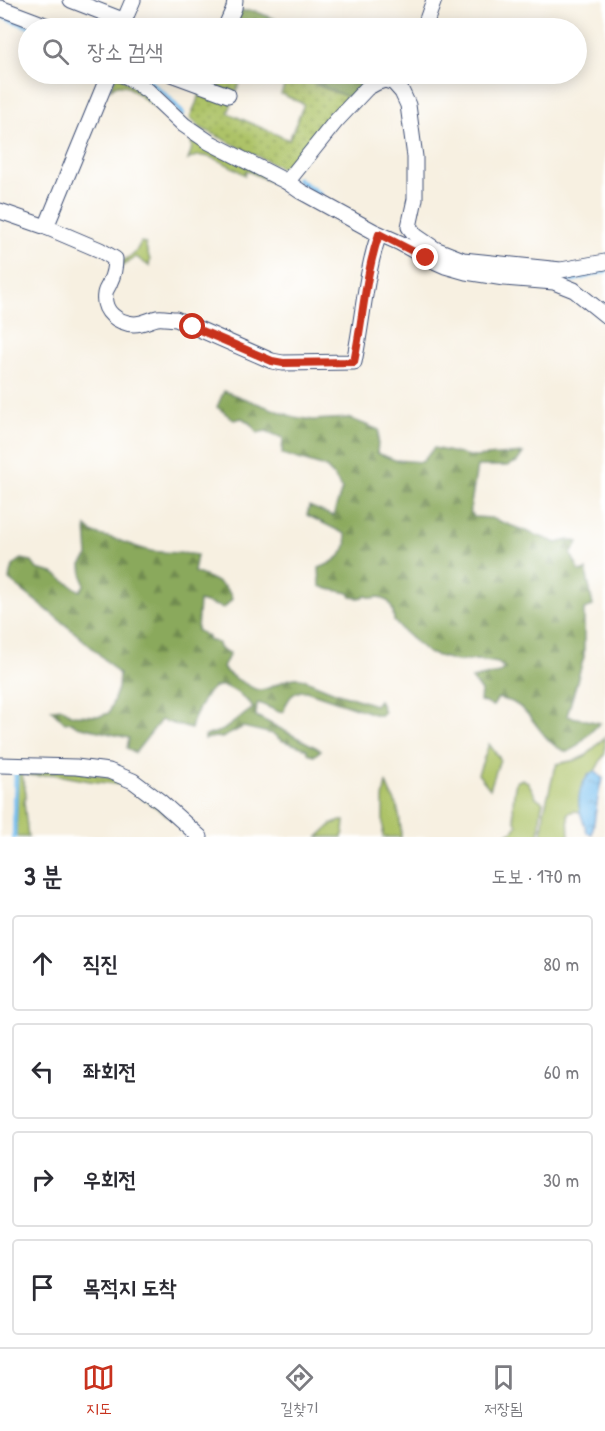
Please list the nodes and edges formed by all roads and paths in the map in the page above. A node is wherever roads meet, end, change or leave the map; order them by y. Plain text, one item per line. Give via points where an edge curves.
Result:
1 (71, 0) edge
2 (134, 0) edge
3 (235, 0) edge
4 (434, 0) edge
5 (0, 8) edge
6 (26, 18) edge
7 (108, 18) edge
8 (126, 18) edge
9 (230, 18) edge
10 (428, 18) edge
11 (105, 84) edge
12 (138, 84) edge
13 (202, 84) edge
14 (374, 84) edge
15 (395, 84) edge
16 (228, 95) dead end
17 (287, 182) junction
18 (0, 211) edge
19 (45, 227) junction
20 (379, 234) junction
21 (605, 262) edge
22 (605, 315) edge
23 (0, 765) edge
24 (200, 837) edge

1 - 7 street
2 - 8 street
3 - 9 street
4 - 10 street
5 - 6 street
11 - 19 street
12 - 17 street via 209,142
13 - 16 street
14 - 17 street via 336,121
15 - 21 street via 408,105 415,157 415,199 409,227 416,236 435,249 464,260 561,270
17 - 20 street
18 - 19 street
19 - 20 street via 115,259 105,294 106,309 114,318 134,324 159,318 176,319 283,363 354,362 372,254
20 - 22 street via 466,272 554,282 574,290
23 - 24 street via 109,771 133,781

